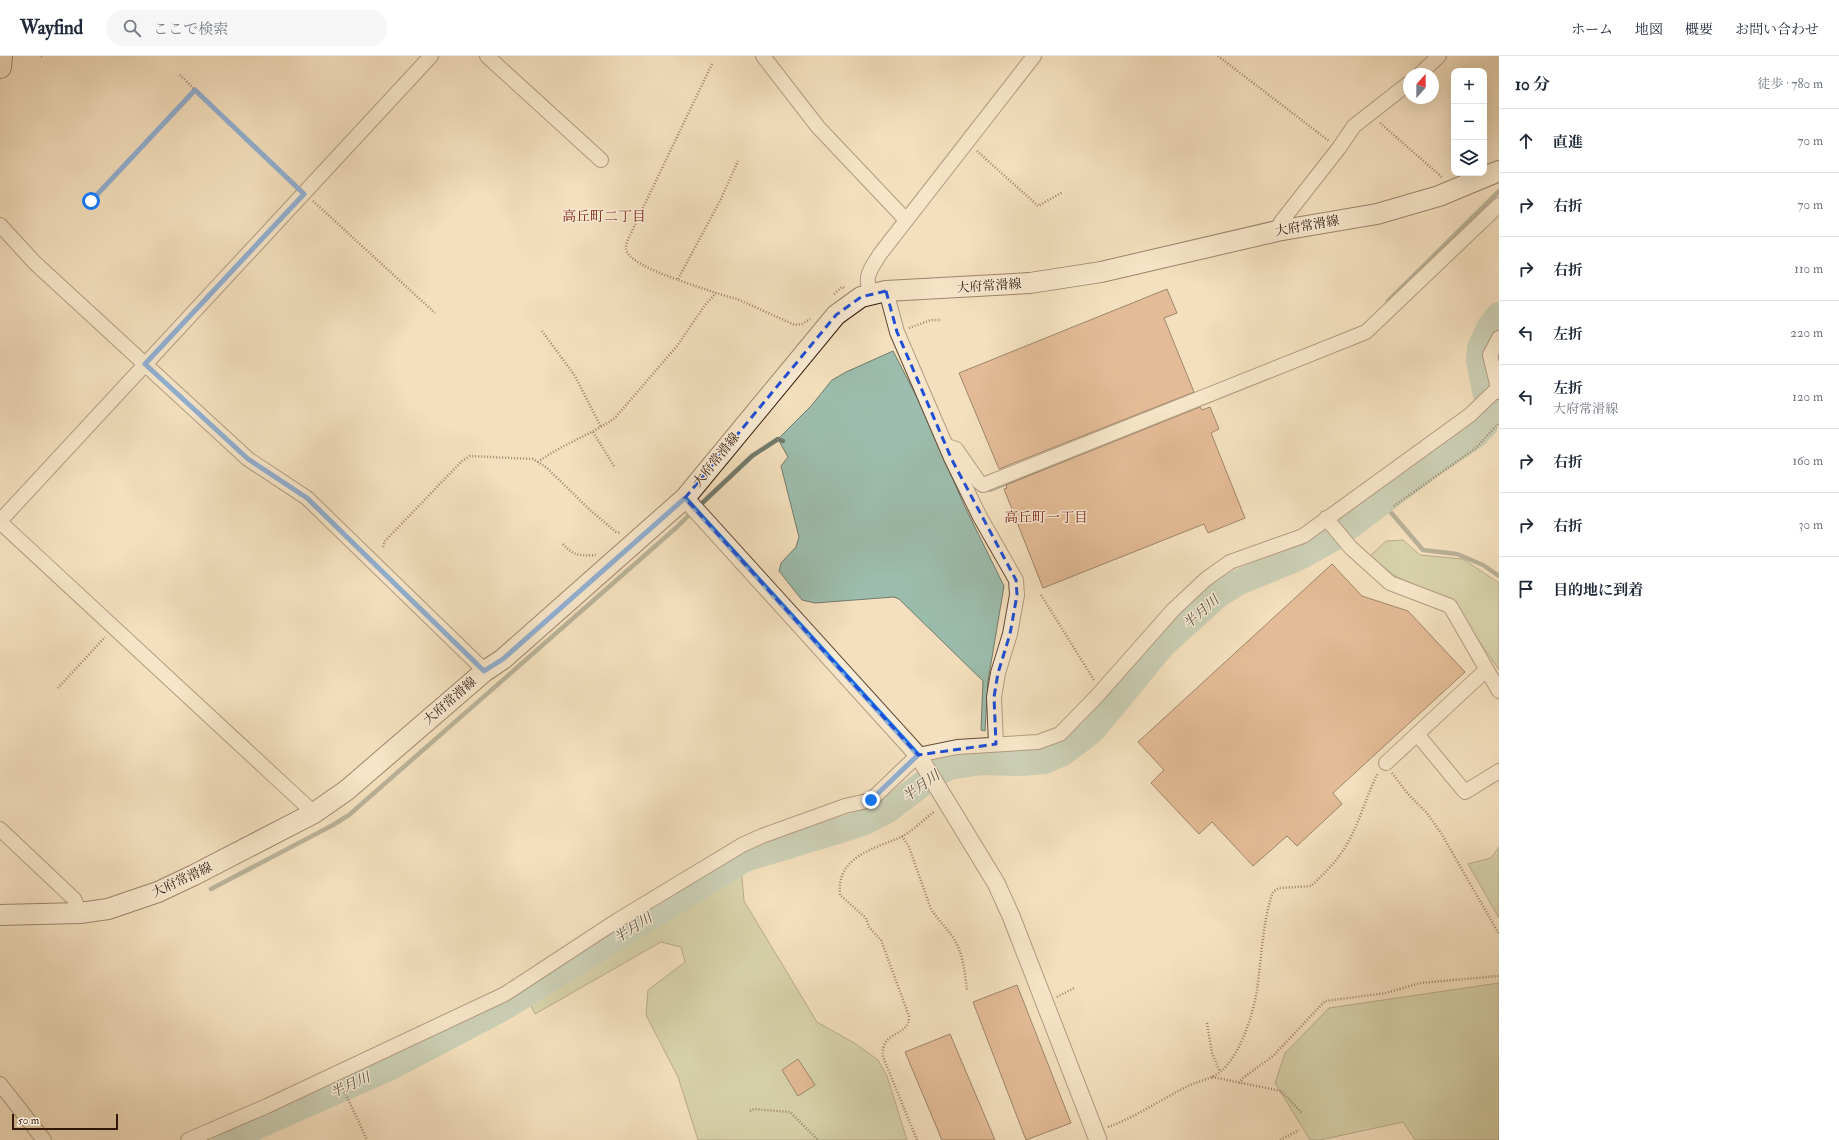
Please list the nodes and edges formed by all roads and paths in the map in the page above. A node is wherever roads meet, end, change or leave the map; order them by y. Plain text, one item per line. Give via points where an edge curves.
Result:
1 (1, 56) edge
2 (431, 56) edge
3 (487, 56) edge
4 (763, 56) edge
5 (1218, 56) edge
6 (1439, 56) edge
7 (1027, 59) edge
8 (712, 64) dead end
9 (0, 66) edge
10 (1426, 68) edge
11 (180, 75) dead end
12 (1403, 88) edge
13 (195, 90) junction
14 (1369, 113) junction
15 (966, 141) junction
16 (1339, 148) junction
17 (601, 160) dead end
18 (738, 161) dead end
19 (1499, 171) edge
20 (1453, 190) junction
21 (1063, 192) dead end
22 (304, 194) junction
23 (91, 201) dead end
24 (1499, 205) edge
25 (906, 220) junction
26 (0, 225) edge
27 (1278, 231) junction
28 (678, 279) junction
29 (716, 293) junction
30 (873, 294) junction
31 (831, 298) dead end
32 (435, 313) dead end
33 (815, 314) dead end
34 (940, 320) dead end
35 (542, 331) dead end
36 (898, 332) junction
37 (1499, 338) edge
38 (145, 364) junction
39 (1496, 391) edge
40 (1499, 423) edge
41 (601, 428) junction
42 (593, 432) junction
43 (946, 446) junction
44 (538, 462) junction
45 (614, 466) dead end
46 (685, 498) junction
47 (1394, 506) dead end
48 (0, 522) edge
49 (1330, 523) junction
50 (647, 531) junction
51 (563, 544) dead end
52 (383, 547) dead end
53 (616, 559) junction
54 (1042, 595) dead end
55 (114, 628) junction
56 (1486, 670) junction
57 (484, 671) junction
58 (58, 688) dead end
59 (1103, 690) junction
60 (1499, 691) edge
61 (1418, 734) junction
62 (996, 744) junction
63 (921, 760) junction
64 (1384, 764) junction
65 (1499, 771) edge
66 (947, 802) junction
67 (314, 813) junction
68 (0, 829) edge
69 (902, 836) junction
70 (80, 913) junction
71 (0, 915) edge
72 (1499, 934) edge
73 (1499, 976) edge
74 (967, 990) dead end
75 (1207, 1023) dead end
76 (1220, 1072) junction
77 (336, 1073) junction
78 (1211, 1077) junction
79 (1239, 1083) junction
80 (0, 1084) edge
81 (750, 1111) dead end
82 (1302, 1113) dead end
83 (1298, 1130) dead end
84 (1094, 1137) edge
85 (44, 1140) edge
86 (188, 1140) edge
87 (367, 1140) edge
88 (818, 1140) edge
89 (917, 1140) edge
90 (1280, 1140) edge

1 - 9 main road
2 - 22 street
3 - 17 street
4 - 25 street via 818,126
5 - 16 path
6 - 10 street
7 - 15 street
8 - 28 path via 626,244 629,255 642,264
11 - 13 path
12 - 14 street
13 - 22 path
13 - 23 path
14 - 16 street via 1354,126
14 - 20 path via 1451,185
15 - 21 path via 1038,206
15 - 25 street
16 - 27 street via 1281,222
18 - 28 path
19 - 20 main road, 大府常滑線
20 - 27 main road, 大府常滑線 via 1377,214
22 - 32 path
22 - 38 street
24 - 43 street via 1366,332 983,485 956,449
25 - 30 street via 880,254 868,275 867,284
26 - 38 street via 35,263
27 - 30 main road, 大府常滑線 via 1101,272 1030,283
28 - 29 path
29 - 33 path via 737,299 795,325 802,324
29 - 41 path via 650,378 614,418
30 - 31 path via 842,287
30 - 36 street
30 - 46 main road, 大府常滑線 via 836,315
34 - 36 path via 931,320
35 - 41 path via 575,376
36 - 43 street
37 - 39 street via 1490,355
38 - 48 street
38 - 57 street via 248,459 307,498
39 - 49 street
40 - 47 path via 1476,448
41 - 42 path
42 - 44 path
42 - 45 path
43 - 62 street via 980,517 1016,580 1017,595 1010,634 998,673 994,697
44 - 50 path via 616,532 622,533 639,527
44 - 52 path via 533,459 470,456 462,461 385,541
46 - 50 main road, 大府常滑線
46 - 63 street
48 - 55 street
49 - 56 street via 1351,548 1390,583 1450,606
49 - 59 street via 1303,536 1230,562 1206,579 1173,610
50 - 53 main road, 大府常滑線
51 - 53 path via 569,552 575,554 612,554
53 - 57 main road, 大府常滑線 via 503,659
54 - 59 path
55 - 58 path
55 - 67 street
56 - 60 street
56 - 61 street
57 - 67 main road, 大府常滑線 via 347,790
59 - 62 street via 1060,734 1038,742
61 - 64 street
61 - 65 street via 1465,792
62 - 63 street via 957,747
63 - 66 street
63 - 77 street via 871,800 845,806 742,845 618,920 504,994
64 - 72 path via 1441,833
64 - 76 path via 1369,789 1348,842 1328,869 1312,886 1279,888 1273,892 1255,1002 1249,1023 1230,1060
66 - 69 path
66 - 84 street via 1002,896
67 - 70 main road, 大府常滑線 via 158,892 108,909
68 - 70 street via 74,899
69 - 74 path via 909,847 936,918 955,941 961,957
69 - 89 path via 858,856 847,866 839,885 840,895 866,918 869,927 881,940 909,1016 910,1022 905,1028 887,1040 882,1048 883,1057
70 - 71 main road, 大府常滑線
73 - 79 path via 1420,983 1386,993 1325,1001 1273,1056
75 - 76 path via 1212,1052
76 - 78 path
77 - 86 street
77 - 87 path
78 - 79 path
78 - 84 path via 1187,1086
79 - 82 path via 1281,1091
80 - 85 street
81 - 88 path via 754,1109 790,1112
83 - 90 path

